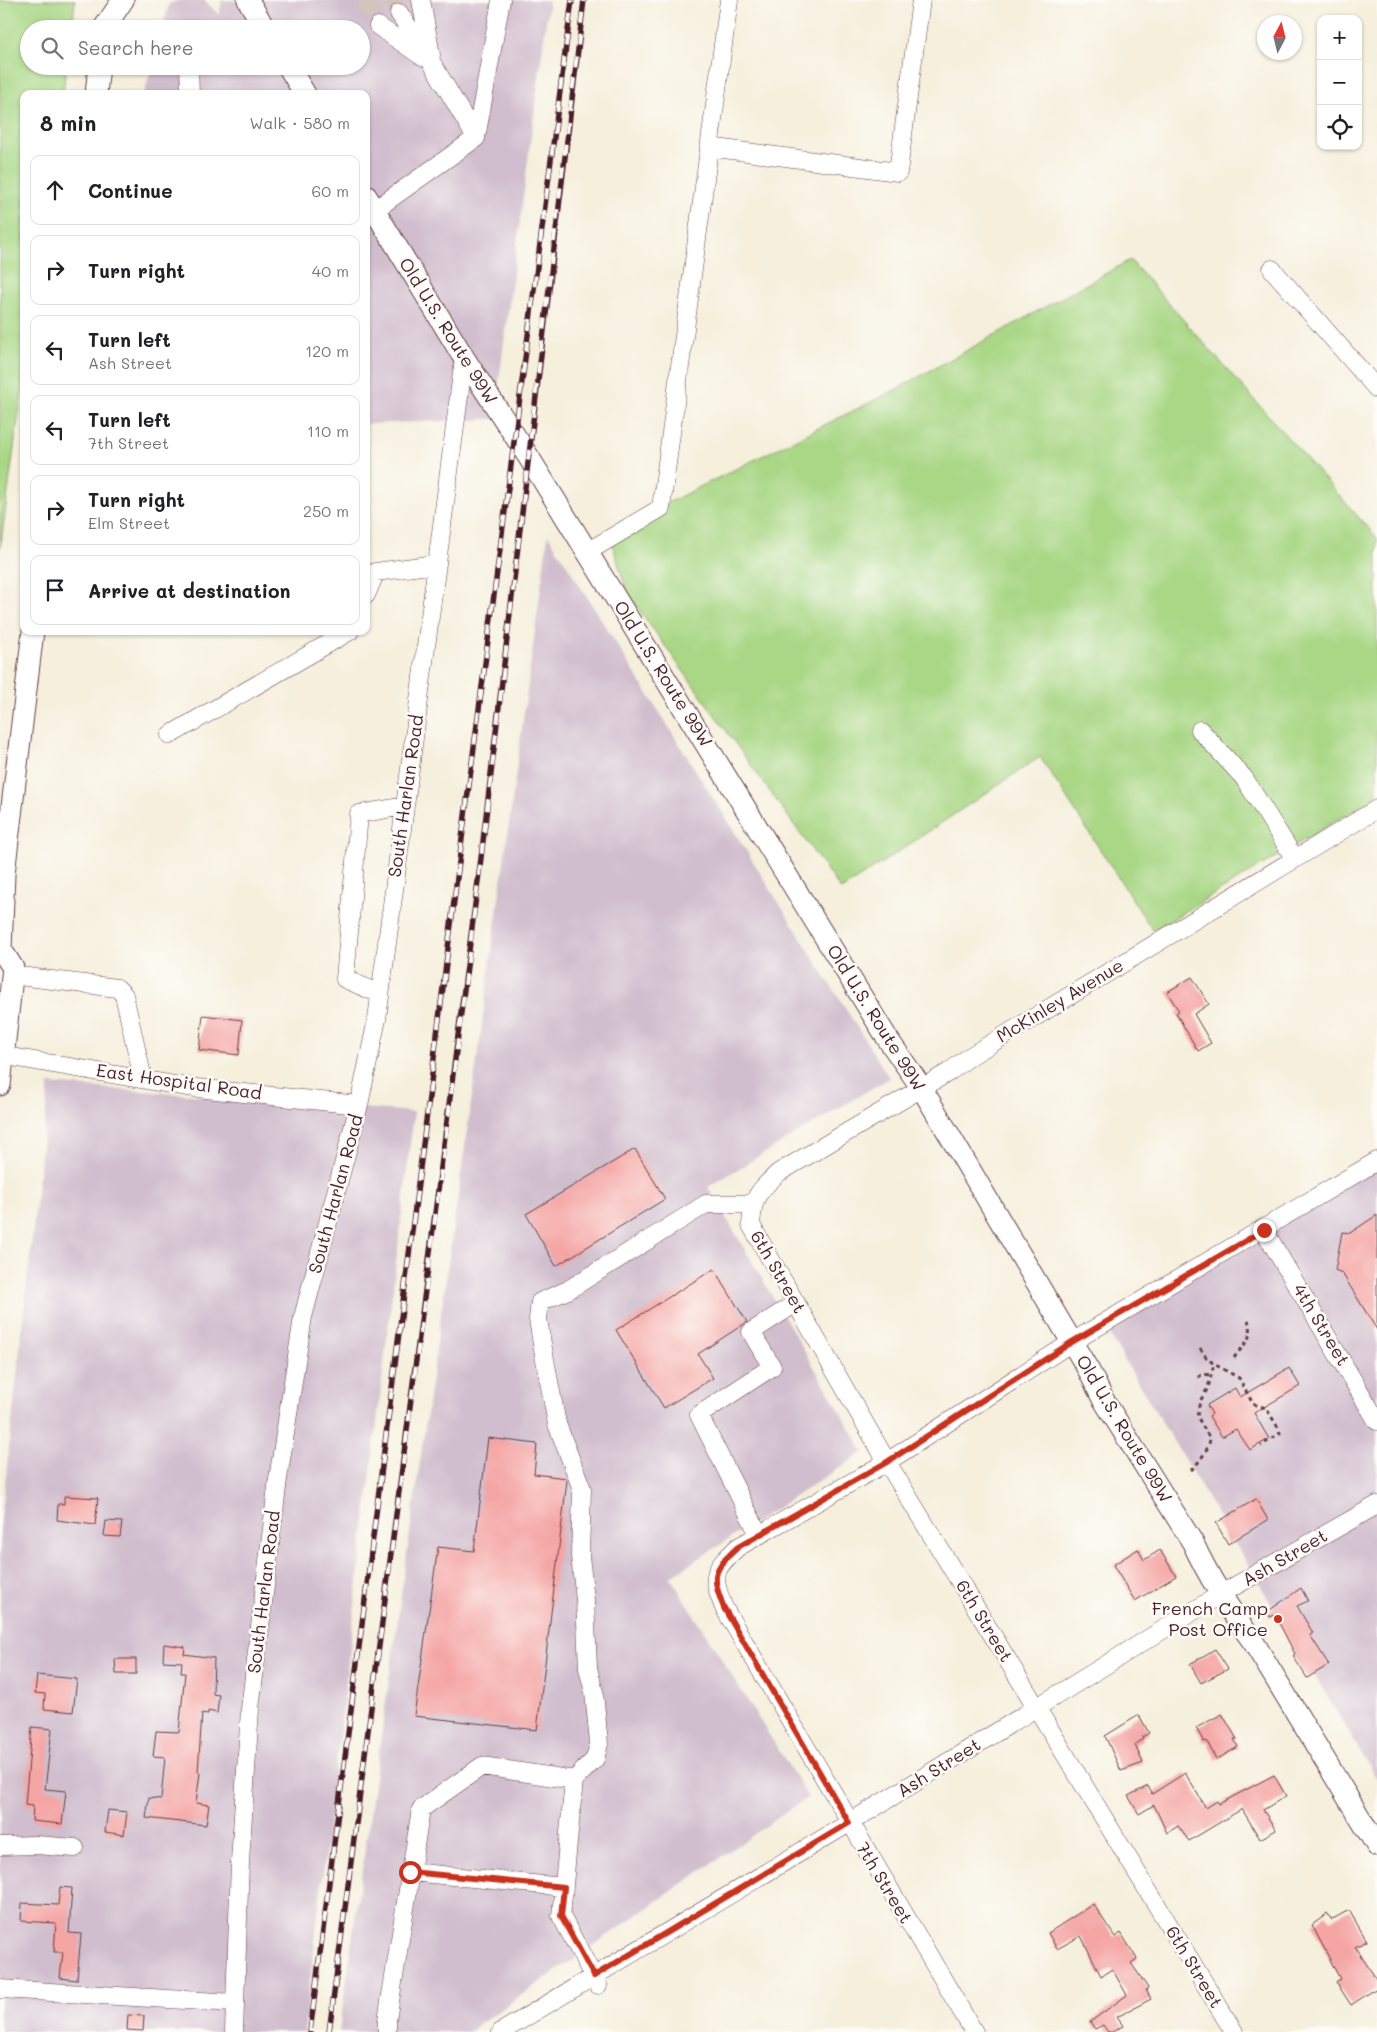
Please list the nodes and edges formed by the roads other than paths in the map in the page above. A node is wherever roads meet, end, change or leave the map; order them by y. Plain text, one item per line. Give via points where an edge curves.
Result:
1 (104, 0) edge
2 (109, 0) edge
3 (123, 0) edge
4 (248, 0) edge
5 (421, 0) edge
6 (501, 0) edge
7 (729, 0) edge
8 (921, 0) edge
9 (399, 13) tunnel mouth
10 (104, 20) edge
11 (105, 20) edge
12 (109, 20) edge
13 (260, 20) edge
14 (378, 26) tunnel mouth
15 (432, 63) junction
16 (98, 75) edge
17 (189, 75) edge
18 (293, 75) edge
19 (96, 90) edge
20 (190, 90) edge
21 (302, 90) edge
22 (476, 138) junction
23 (709, 147) junction
24 (370, 206) edge
25 (370, 209) edge
26 (1272, 269) dead end
27 (464, 358) junction
28 (1377, 389) edge
29 (587, 552) junction
30 (436, 564) junction
31 (370, 586) edge
32 (32, 635) edge
33 (343, 635) edge
34 (1200, 730) dead end
35 (170, 735) dead end
36 (404, 806) junction
37 (1377, 808) edge
38 (1295, 859) junction
39 (2, 876) edge
40 (1, 950) edge
41 (12, 975) junction
42 (380, 994) junction
43 (2, 1055) edge
44 (143, 1078) junction
45 (0, 1085) edge
46 (921, 1087) junction
47 (359, 1105) junction
48 (1377, 1161) edge
49 (753, 1204) junction
50 (1264, 1230) junction
51 (796, 1303) junction
52 (1072, 1342) junction
53 (1377, 1421) edge
54 (887, 1462) junction
55 (1377, 1505) edge
56 (759, 1535) junction
57 (1224, 1598) junction
58 (1039, 1712) junction
59 (574, 1780) junction
60 (851, 1826) junction
61 (0, 1846) edge
62 (1377, 1846) edge
63 (75, 1848) dead end
64 (410, 1872) junction
65 (564, 1887) junction
66 (596, 1980) junction
67 (0, 1989) edge
68 (235, 2003) junction
69 (234, 2032) edge
70 (387, 2032) edge
71 (501, 2032) edge
72 (520, 2032) edge
73 (974, 2032) edge
74 (1234, 2032) edge

1 - 10 main road
2 - 11 main road
3 - 12 main road
4 - 13 main road
5 - 15 street
6 - 22 street
7 - 23 street
8 - 23 street via 898,172
9 - 15 street
14 - 15 street
15 - 22 street
16 - 19 main road
17 - 20 street
18 - 21 main road
22 - 24 street
23 - 29 street via 661,508
25 - 27 main road, Old U.S. Route 99W
26 - 28 street
27 - 29 main road, Old U.S. Route 99W
27 - 30 street, South Harlan Road
29 - 46 main road, Old U.S. Route 99W via 889,1041
30 - 31 street via 376,572
30 - 36 street, South Harlan Road
32 - 39 main road
33 - 35 street
34 - 38 street via 1244,778
36 - 42 street, South Harlan Road
36 - 42 street via 359,814 345,979
37 - 38 street, McKinley Avenue
38 - 46 street, McKinley Avenue
39 - 40 main road
40 - 41 main road via 13,968
41 - 43 main road
41 - 44 street via 121,991
42 - 47 street, South Harlan Road
43 - 44 street, East Hospital Road
43 - 45 main road
44 - 47 street, East Hospital Road
46 - 49 street, McKinley Avenue via 778,1172 760,1190
46 - 52 main road, Old U.S. Route 99W
47 - 68 street, South Harlan Road via 303,1317 278,1479 250,1709
48 - 50 street
49 - 51 street, 6th Street via 751,1225
49 - 59 street via 706,1204 568,1290 540,1302 538,1319 557,1424 582,1489 580,1556 588,1668 594,1692 599,1744 595,1759
50 - 52 street
50 - 53 street, 4th Street
51 - 54 street, 6th Street
51 - 56 street via 751,1332 772,1367 699,1415
52 - 54 street
52 - 57 main road, Old U.S. Route 99W
54 - 56 street
54 - 58 street, 6th Street
55 - 57 street, Ash Street
56 - 60 street, 7th Street via 738,1547 719,1565 717,1590 724,1608
57 - 58 street, Ash Street
57 - 62 main road, Old U.S. Route 99W
58 - 60 street, Ash Street
58 - 74 street, 6th Street
59 - 64 street via 482,1766 420,1809
59 - 65 street
60 - 66 street, Ash Street
60 - 73 street, 7th Street
61 - 63 street
64 - 65 street
64 - 70 street
65 - 66 street via 561,1916
66 - 71 street, Ash Street
66 - 72 street, Ash Street
67 - 68 street
68 - 69 street, South Harlan Road

